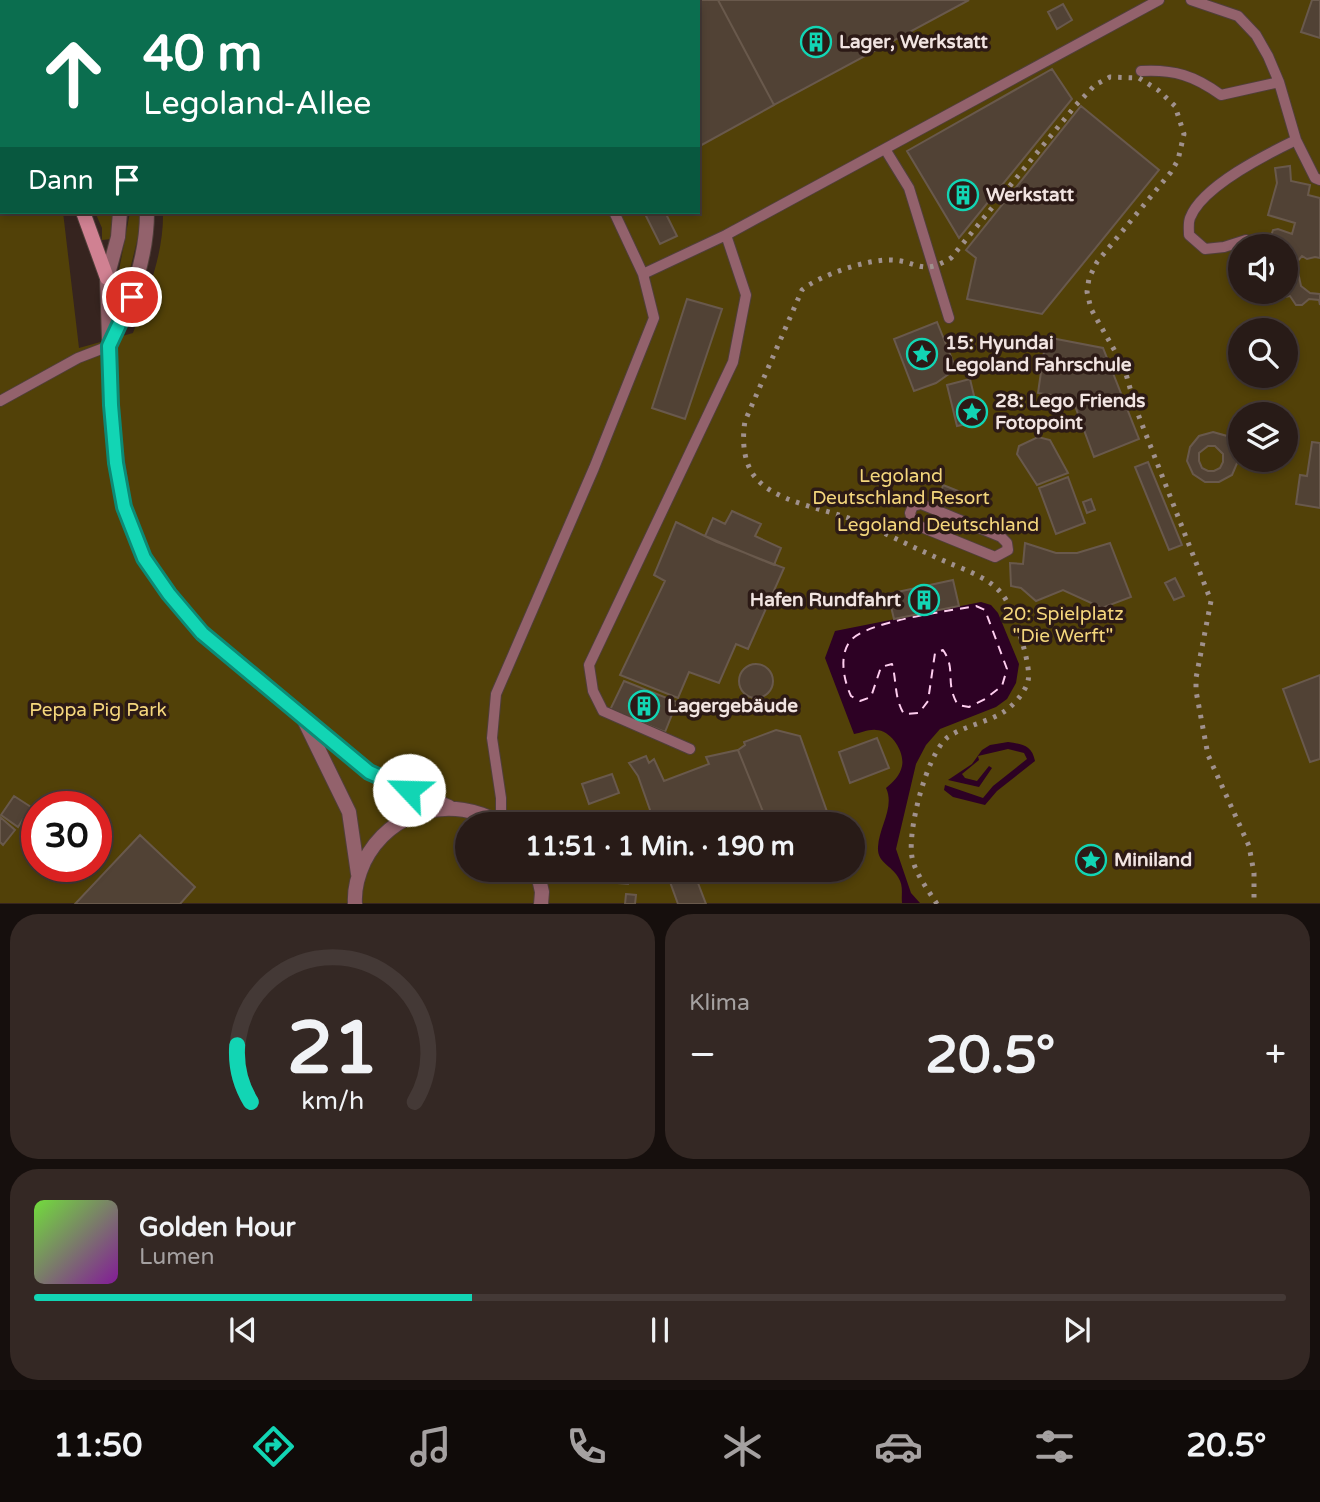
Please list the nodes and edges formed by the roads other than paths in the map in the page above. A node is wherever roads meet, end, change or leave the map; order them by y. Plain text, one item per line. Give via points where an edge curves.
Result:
1 (1160, 0) edge
2 (1191, 0) edge
3 (1141, 71) dead end
4 (1279, 82) junction
5 (1297, 140) junction
6 (885, 149) junction
7 (1320, 180) edge
8 (84, 214) edge
9 (120, 214) edge
10 (147, 214) edge
11 (615, 214) edge
12 (726, 235) junction
13 (1228, 246) edge
14 (643, 274) junction
15 (107, 278) junction
16 (949, 318) dead end
17 (109, 346) junction
18 (0, 401) edge
19 (938, 510) joint
20 (301, 714) junction
21 (690, 749) dead end
22 (449, 807) junction
23 (478, 812) edge
24 (501, 812) edge
25 (358, 874) junction
26 (540, 882) edge
27 (355, 904) edge
28 (541, 904) edge

1 - 6 lane
2 - 4 lane via 1238,16 1256,35
3 - 4 lane via 1191,76 1221,95
4 - 5 lane
5 - 7 lane
5 - 13 lane via 1233,175 1201,201 1190,219 1189,235 1205,249
6 - 12 lane
6 - 16 lane via 909,188
8 - 15 street
9 - 15 street
10 - 17 street via 147,236 132,297
11 - 14 lane
12 - 14 lane
12 - 21 lane via 746,295 733,362 589,665 593,691 603,711
14 - 24 lane via 654,318 496,694 492,738
15 - 17 street
17 - 18 lane
17 - 20 street via 116,463 124,507 144,558 202,633
19 - 19 lane via 920,504 910,513 919,526 995,557 1008,550 1001,537
20 - 22 street via 369,772
20 - 25 street via 349,812
22 - 23 street
22 - 25 street via 420,812 393,825 372,847
25 - 27 street
26 - 28 street

